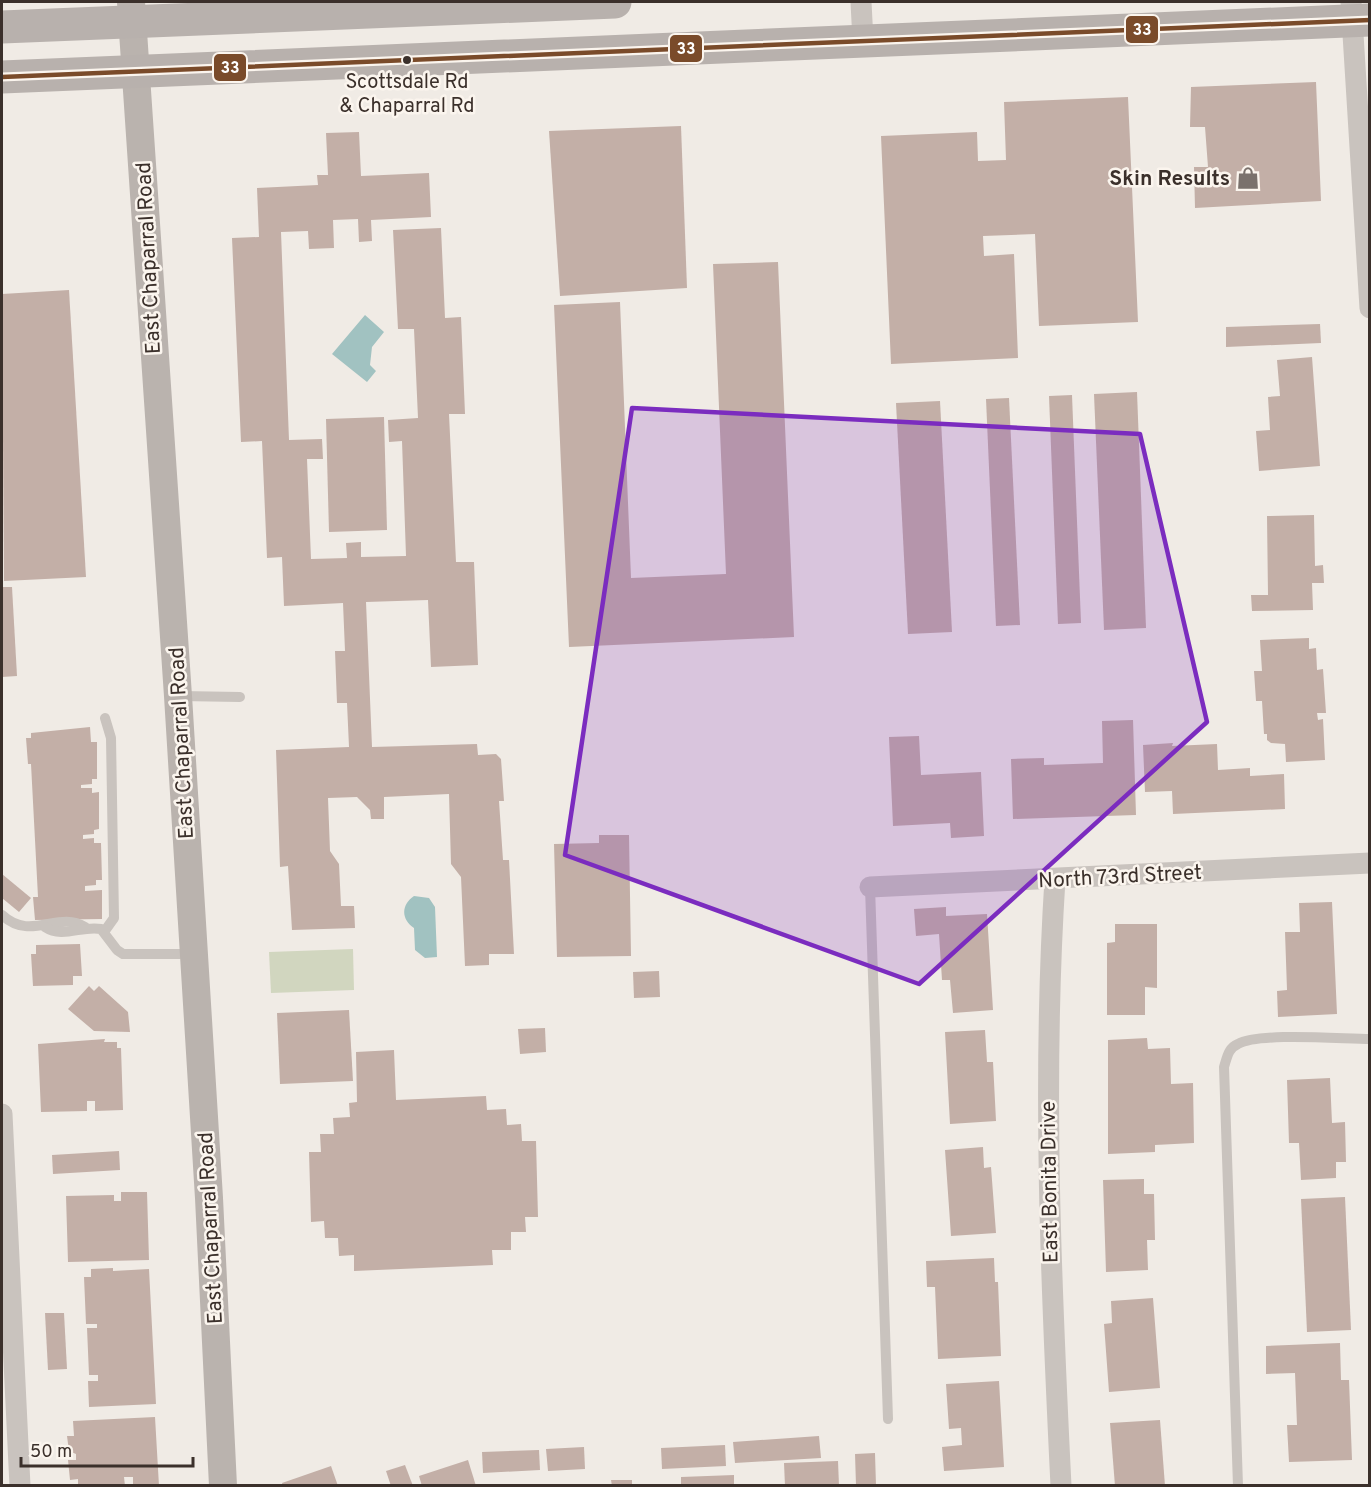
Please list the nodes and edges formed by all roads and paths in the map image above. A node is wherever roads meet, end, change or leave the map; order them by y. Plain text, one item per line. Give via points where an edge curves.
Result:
1 (615, 2) edge
2 (861, 2) edge
3 (132, 12) edge
4 (1358, 14) edge
5 (2, 27) edge
6 (863, 41) junction
7 (136, 72) junction
8 (2, 77) edge
9 (1370, 308) edge
10 (178, 696) junction
11 (240, 697) dead end
12 (105, 718) dead end
13 (1370, 864) edge
14 (1055, 879) junction
15 (870, 887) joint
16 (2, 915) edge
17 (104, 932) junction
18 (193, 954) junction
19 (1370, 1039) edge
20 (2, 1114) edge
21 (888, 1419) dead end
22 (20, 1485) edge
23 (223, 1485) edge
24 (1061, 1485) edge
25 (1238, 1485) edge

1 - 3 main road
2 - 6 street
3 - 5 main road
3 - 7 main road, East Chaparral Road
4 - 6 main road
4 - 9 street
6 - 7 main road
7 - 8 main road
7 - 10 main road, East Chaparral Road
10 - 11 lane
10 - 18 main road, East Chaparral Road
12 - 17 lane via 111,738 114,918
13 - 14 street, North 73rd Street
14 - 15 street, North 73rd Street
14 - 24 street, East Bonita Drive via 1048,981 1048,1216
15 - 21 lane
16 - 17 lane via 16,926 45,927 52,932 85,927
17 - 18 lane via 123,954
18 - 23 main road, East Chaparral Road
19 - 25 lane via 1239,1042 1230,1049 1224,1067
20 - 22 street

